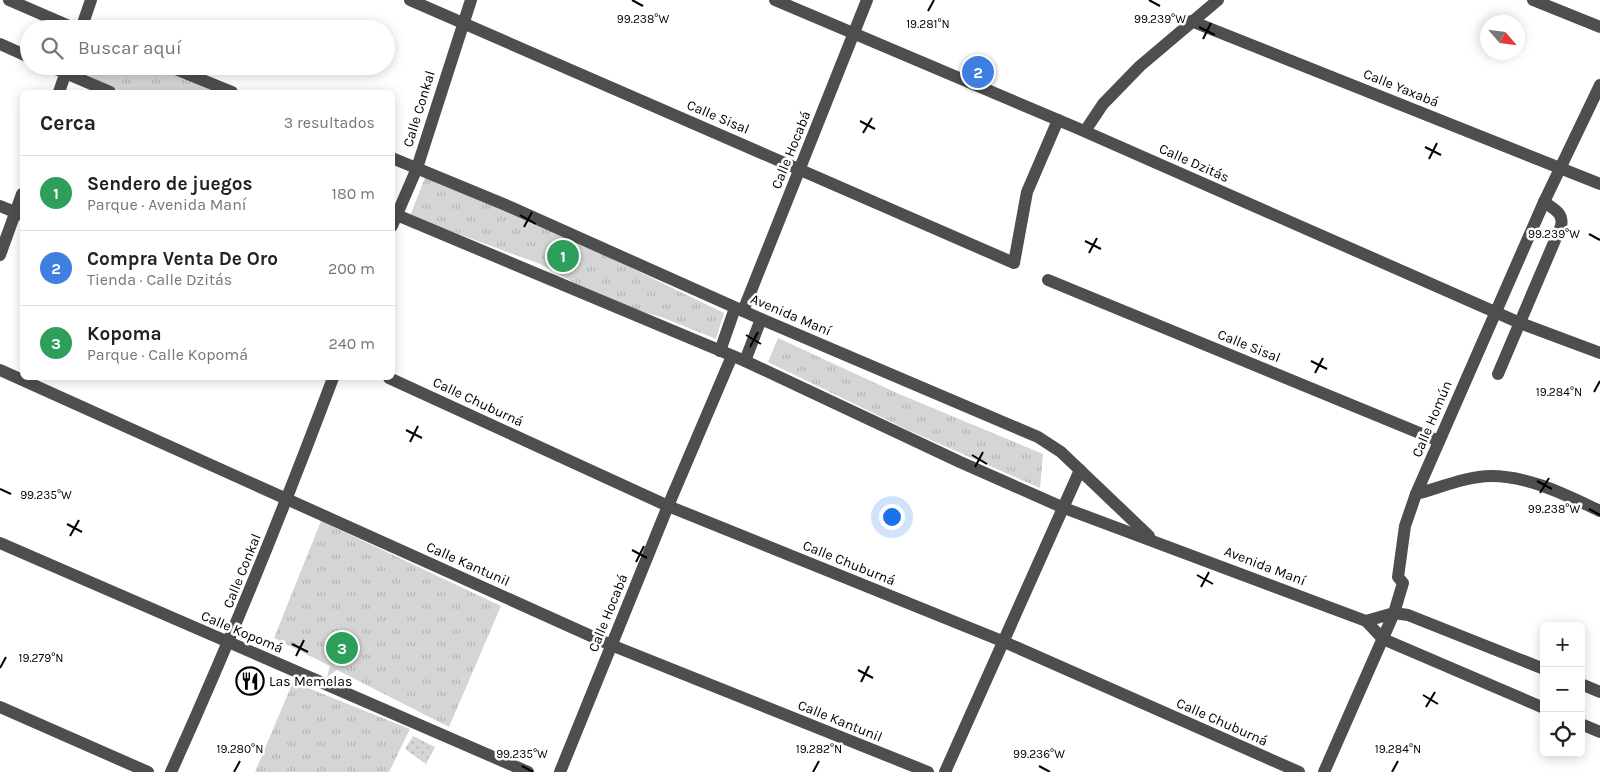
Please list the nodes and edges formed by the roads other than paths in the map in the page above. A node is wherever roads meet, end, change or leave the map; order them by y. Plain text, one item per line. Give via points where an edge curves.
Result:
1 (9, 0) edge
2 (91, 0) edge
3 (410, 0) edge
4 (471, 0) edge
5 (775, 0) edge
6 (867, 0) edge
7 (1218, 0) edge
8 (1533, 0) edge
9 (55, 20) edge
10 (85, 20) edge
11 (1191, 21) junction
12 (462, 22) junction
13 (1600, 27) edge
14 (853, 34) junction
15 (0, 44) edge
16 (20, 53) edge
17 (65, 75) edge
18 (77, 75) edge
19 (190, 75) edge
20 (1600, 85) edge
21 (60, 90) edge
22 (106, 90) edge
23 (227, 90) edge
24 (1058, 120) junction
25 (1085, 131) junction
26 (395, 159) edge
27 (1562, 167) junction
28 (417, 168) junction
29 (800, 168) junction
30 (1600, 184) edge
31 (1544, 202) junction
32 (0, 206) edge
33 (19, 214) edge
34 (395, 216) edge
35 (395, 218) edge
36 (0, 255) edge
37 (1048, 280) dead end
38 (739, 309) junction
39 (1496, 312) junction
40 (761, 319) junction
41 (1520, 323) junction
42 (726, 353) junction
43 (1600, 354) edge
44 (745, 361) junction
45 (0, 370) edge
46 (1498, 374) dead end
47 (20, 379) edge
48 (22, 380) edge
49 (333, 380) edge
50 (393, 380) edge
51 (1438, 441) junction
52 (1080, 470) junction
53 (1416, 494) junction
54 (288, 499) junction
55 (668, 506) junction
56 (1064, 508) junction
57 (1600, 511) edge
58 (1153, 540) junction
59 (0, 543) edge
60 (1394, 613) junction
61 (1366, 621) junction
62 (1382, 638) junction
63 (1002, 641) junction
64 (229, 642) junction
65 (611, 645) junction
66 (1540, 667) edge
67 (1585, 686) edge
68 (1600, 692) edge
69 (0, 706) edge
70 (1540, 706) edge
71 (1585, 726) edge
72 (1600, 732) edge
73 (148, 772) edge
74 (171, 772) edge
75 (528, 772) edge
76 (560, 772) edge
77 (928, 772) edge
78 (945, 772) edge
79 (1299, 772) edge
80 (1324, 772) edge

1 - 9 street
2 - 10 street
3 - 12 street, Calle Sisal
4 - 12 street, Calle Conkal
5 - 14 street, Calle Dzitás
6 - 14 street, Calle Hocabá
7 - 11 street
8 - 13 street
11 - 25 street via 1103,104
11 - 27 street, Calle Yaxabá
12 - 28 street, Calle Conkal
12 - 29 street, Calle Sisal
14 - 24 street, Calle Dzitás
14 - 29 street, Calle Hocabá
15 - 16 street
17 - 21 street
18 - 22 street
19 - 23 street
20 - 27 street, Calle Homún
24 - 25 street, Calle Dzitás
24 - 29 street, Calle Sisal via 1027,192 1014,263
25 - 39 street, Calle Dzitás
26 - 28 street, Avenida Maní
27 - 30 street, Calle Yaxabá
27 - 31 street, Calle Homún
28 - 34 street, Calle Conkal
28 - 38 street, Avenida Maní
29 - 38 street, Calle Hocabá
31 - 39 street, Calle Homún
31 - 41 street via 1563,219
32 - 33 street
33 - 36 street
35 - 42 street, Avenida Maní
37 - 51 street, Calle Sisal
38 - 40 street, Avenida Maní
38 - 42 street, Calle Hocabá
39 - 41 street, Calle Dzitás
39 - 51 street, Calle Homún
40 - 44 street
40 - 52 street, Avenida Maní via 1038,437
41 - 43 street, Calle Dzitás
41 - 46 street
42 - 44 street, Avenida Maní
42 - 55 street, Calle Hocabá
44 - 56 street, Avenida Maní
45 - 47 street, Calle Kantunil
48 - 54 street, Calle Kantunil
49 - 54 street, Calle Conkal
50 - 55 street, Calle Chuburná
51 - 53 street, Calle Homún
52 - 56 street
52 - 58 street, Avenida Maní
53 - 57 street via 1490,476 1518,479
53 - 60 street, Calle Homún via 1405,526 1398,577 1403,583
54 - 64 street, Calle Conkal
54 - 65 street, Calle Kantunil
55 - 63 street, Calle Chuburná
55 - 65 street, Calle Hocabá
56 - 58 street, Avenida Maní
56 - 63 street
58 - 61 street, Avenida Maní
59 - 64 street, Calle Kopomá
60 - 61 street
60 - 62 street, Calle Homún
60 - 66 street via 1429,621
61 - 62 street, Avenida Maní
62 - 70 street, Avenida Maní
62 - 80 street, Calle Homún
63 - 78 street
63 - 79 street, Calle Chuburná
64 - 74 street, Calle Conkal
64 - 75 street, Calle Kopomá
65 - 76 street, Calle Hocabá
65 - 77 street, Calle Kantunil
67 - 68 street
69 - 73 street
71 - 72 street

